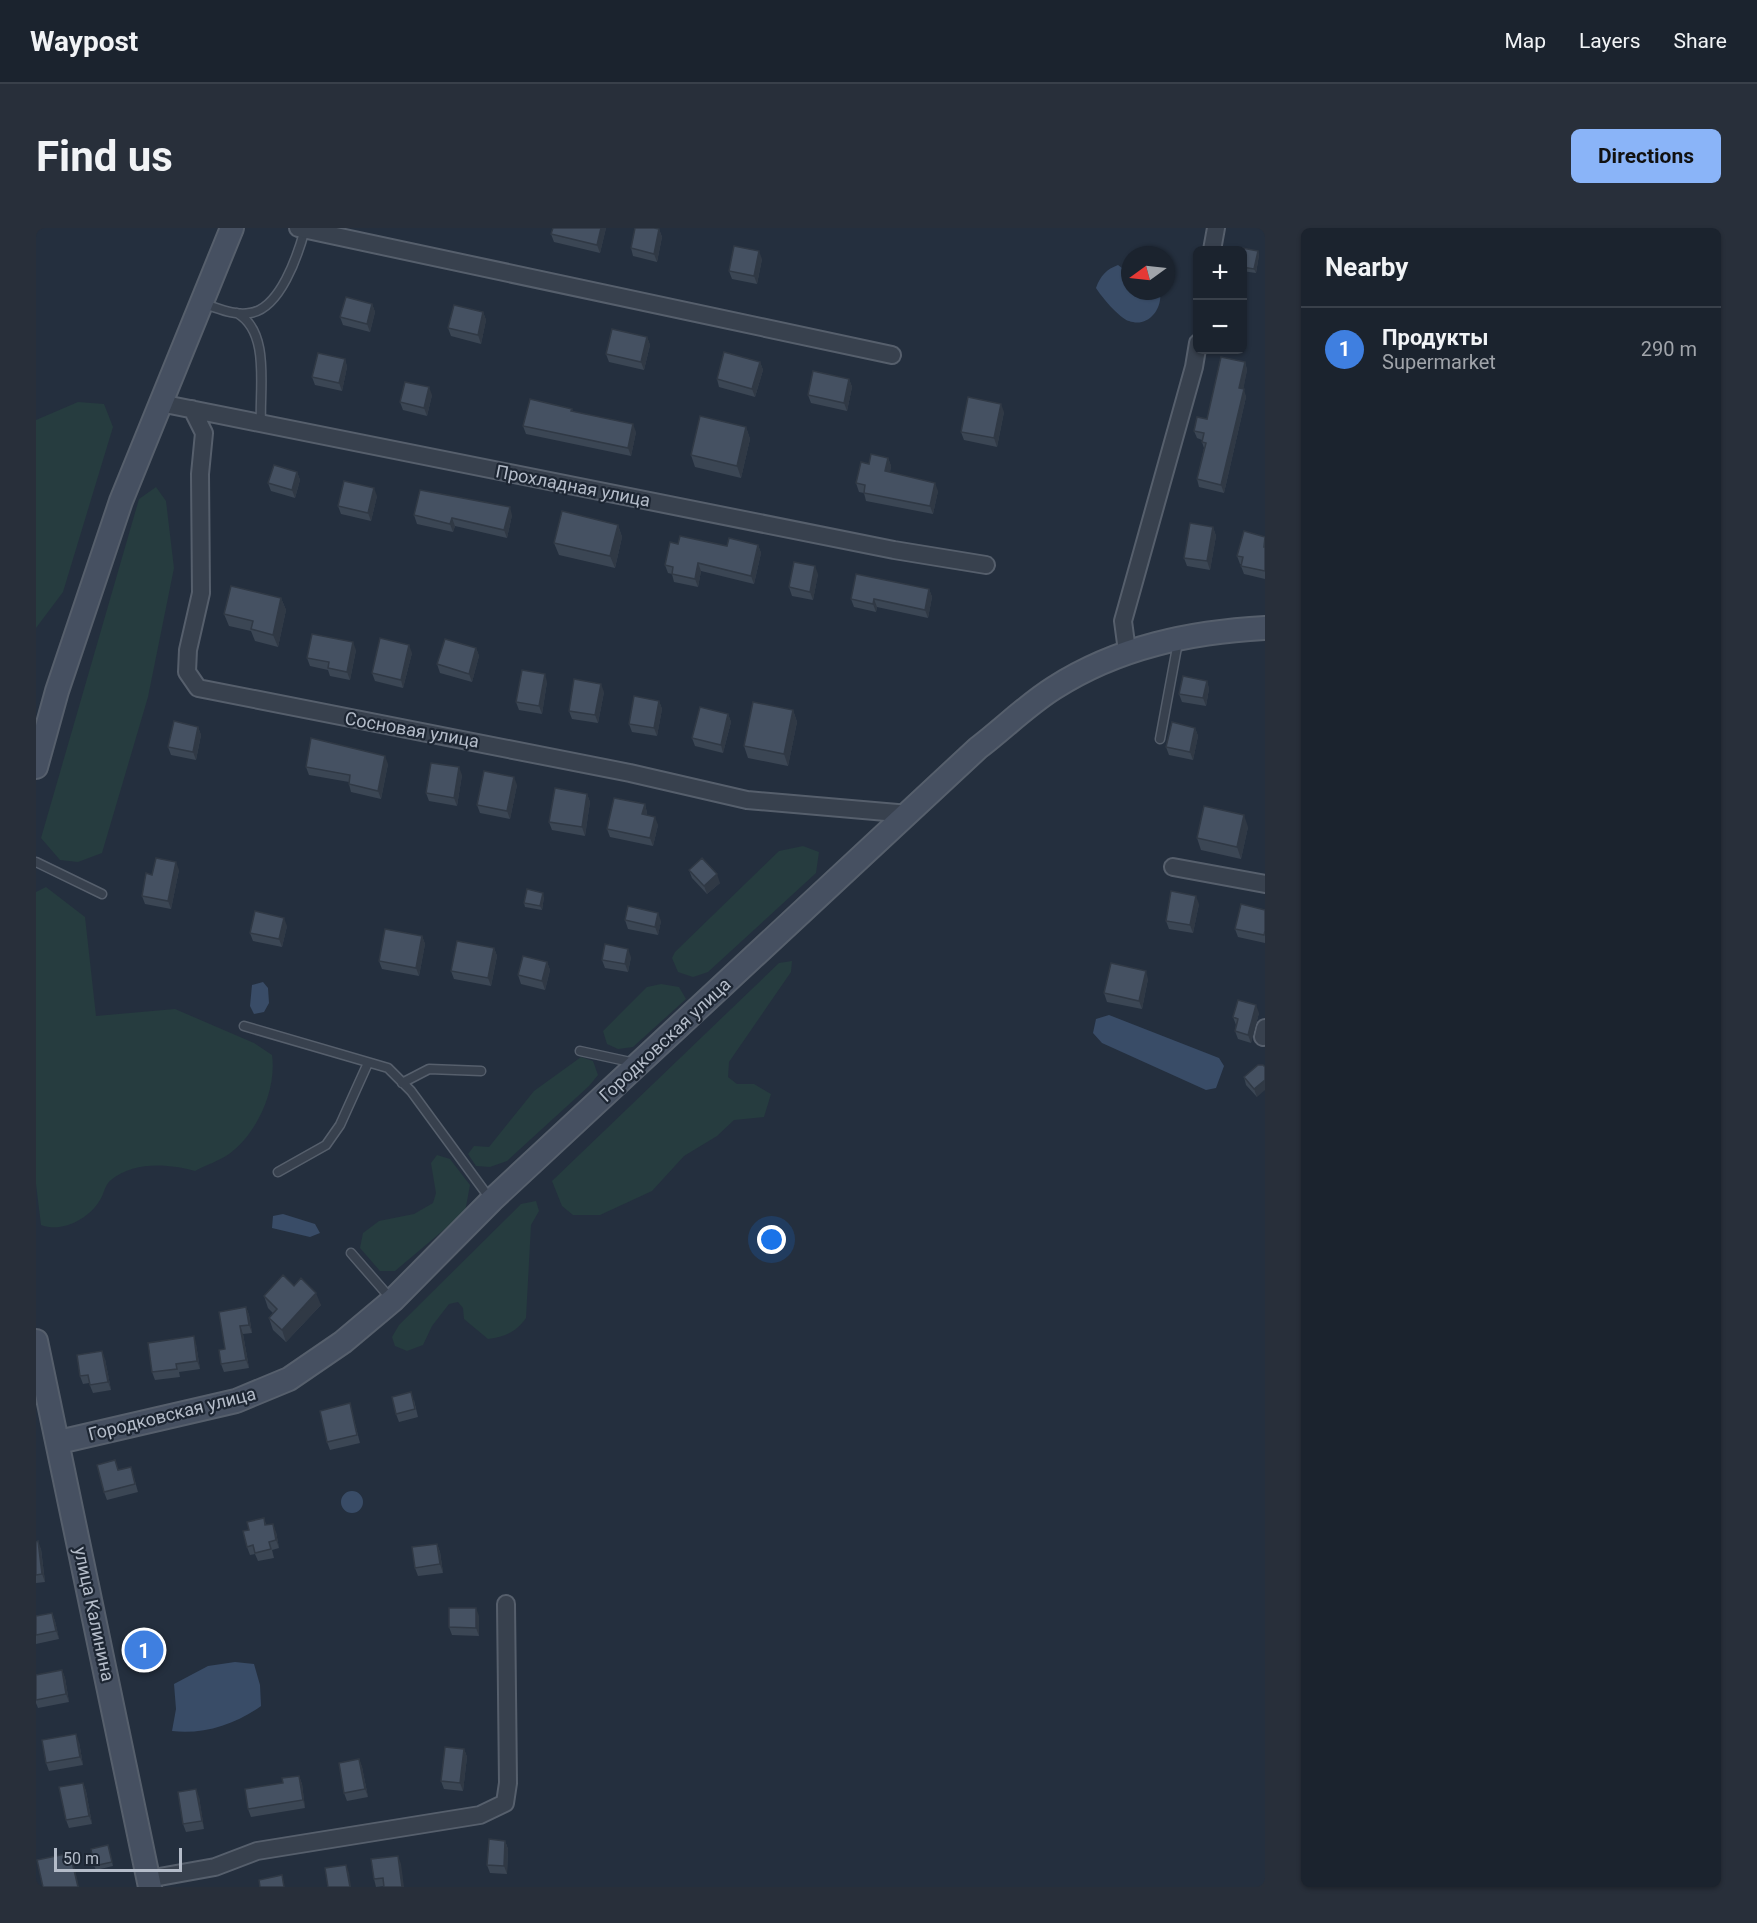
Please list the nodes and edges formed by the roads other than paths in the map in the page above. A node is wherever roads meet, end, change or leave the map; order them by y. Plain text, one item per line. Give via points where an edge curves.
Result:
1 (232, 228) edge
2 (1216, 228) edge
3 (302, 229) edge
4 (1213, 246) edge
5 (203, 303) junction
6 (236, 313) junction
7 (1196, 354) edge
8 (892, 355) dead end
9 (160, 403) junction
10 (192, 409) junction
11 (261, 423) junction
12 (986, 565) dead end
13 (1265, 628) edge
14 (1179, 639) junction
15 (1127, 651) junction
16 (1160, 739) dead end
17 (36, 767) edge
18 (909, 814) junction
19 (36, 862) edge
20 (1173, 867) dead end
21 (1265, 884) edge
22 (102, 894) dead end
23 (244, 1026) dead end
24 (580, 1051) dead end
25 (368, 1063) junction
26 (639, 1064) junction
27 (481, 1071) dead end
28 (402, 1083) junction
29 (278, 1172) dead end
30 (492, 1200) junction
31 (351, 1253) dead end
32 (393, 1300) junction
33 (36, 1341) edge
34 (59, 1442) junction
35 (506, 1604) dead end
36 (149, 1883) edge

1 - 5 main road
2 - 4 street
3 - 6 lane via 287,279 272,300 251,314
3 - 8 street
5 - 6 lane
5 - 9 main road
6 - 11 lane via 245,318 256,336
7 - 15 street via 1123,621
9 - 10 street, Прохладная улица
9 - 17 main road via 121,501
10 - 11 street, Прохладная улица
10 - 18 street, Сосновая улица via 204,433 200,474 201,593 187,672 198,688 608,768 747,800
11 - 12 street, Прохладная улица
13 - 14 main road, Городковская улица via 1213,631
14 - 15 main road, Городковская улица
14 - 16 lane
15 - 18 main road, Городковская улица via 1054,688 978,748
18 - 26 main road, Городковская улица
19 - 22 lane
20 - 21 street
23 - 25 lane
24 - 26 lane
25 - 28 lane via 388,1068
25 - 29 lane via 340,1125 326,1145
26 - 30 main road, Городковская улица
27 - 28 lane via 429,1069
28 - 30 lane
30 - 32 main road, Городковская улица
31 - 32 lane
32 - 34 main road, Городковская улица via 326,1354 268,1389 236,1401
33 - 34 main road, улица Калинина
34 - 36 main road, улица Калинина
35 - 36 street via 508,1783 504,1803 480,1815 257,1851 215,1867

